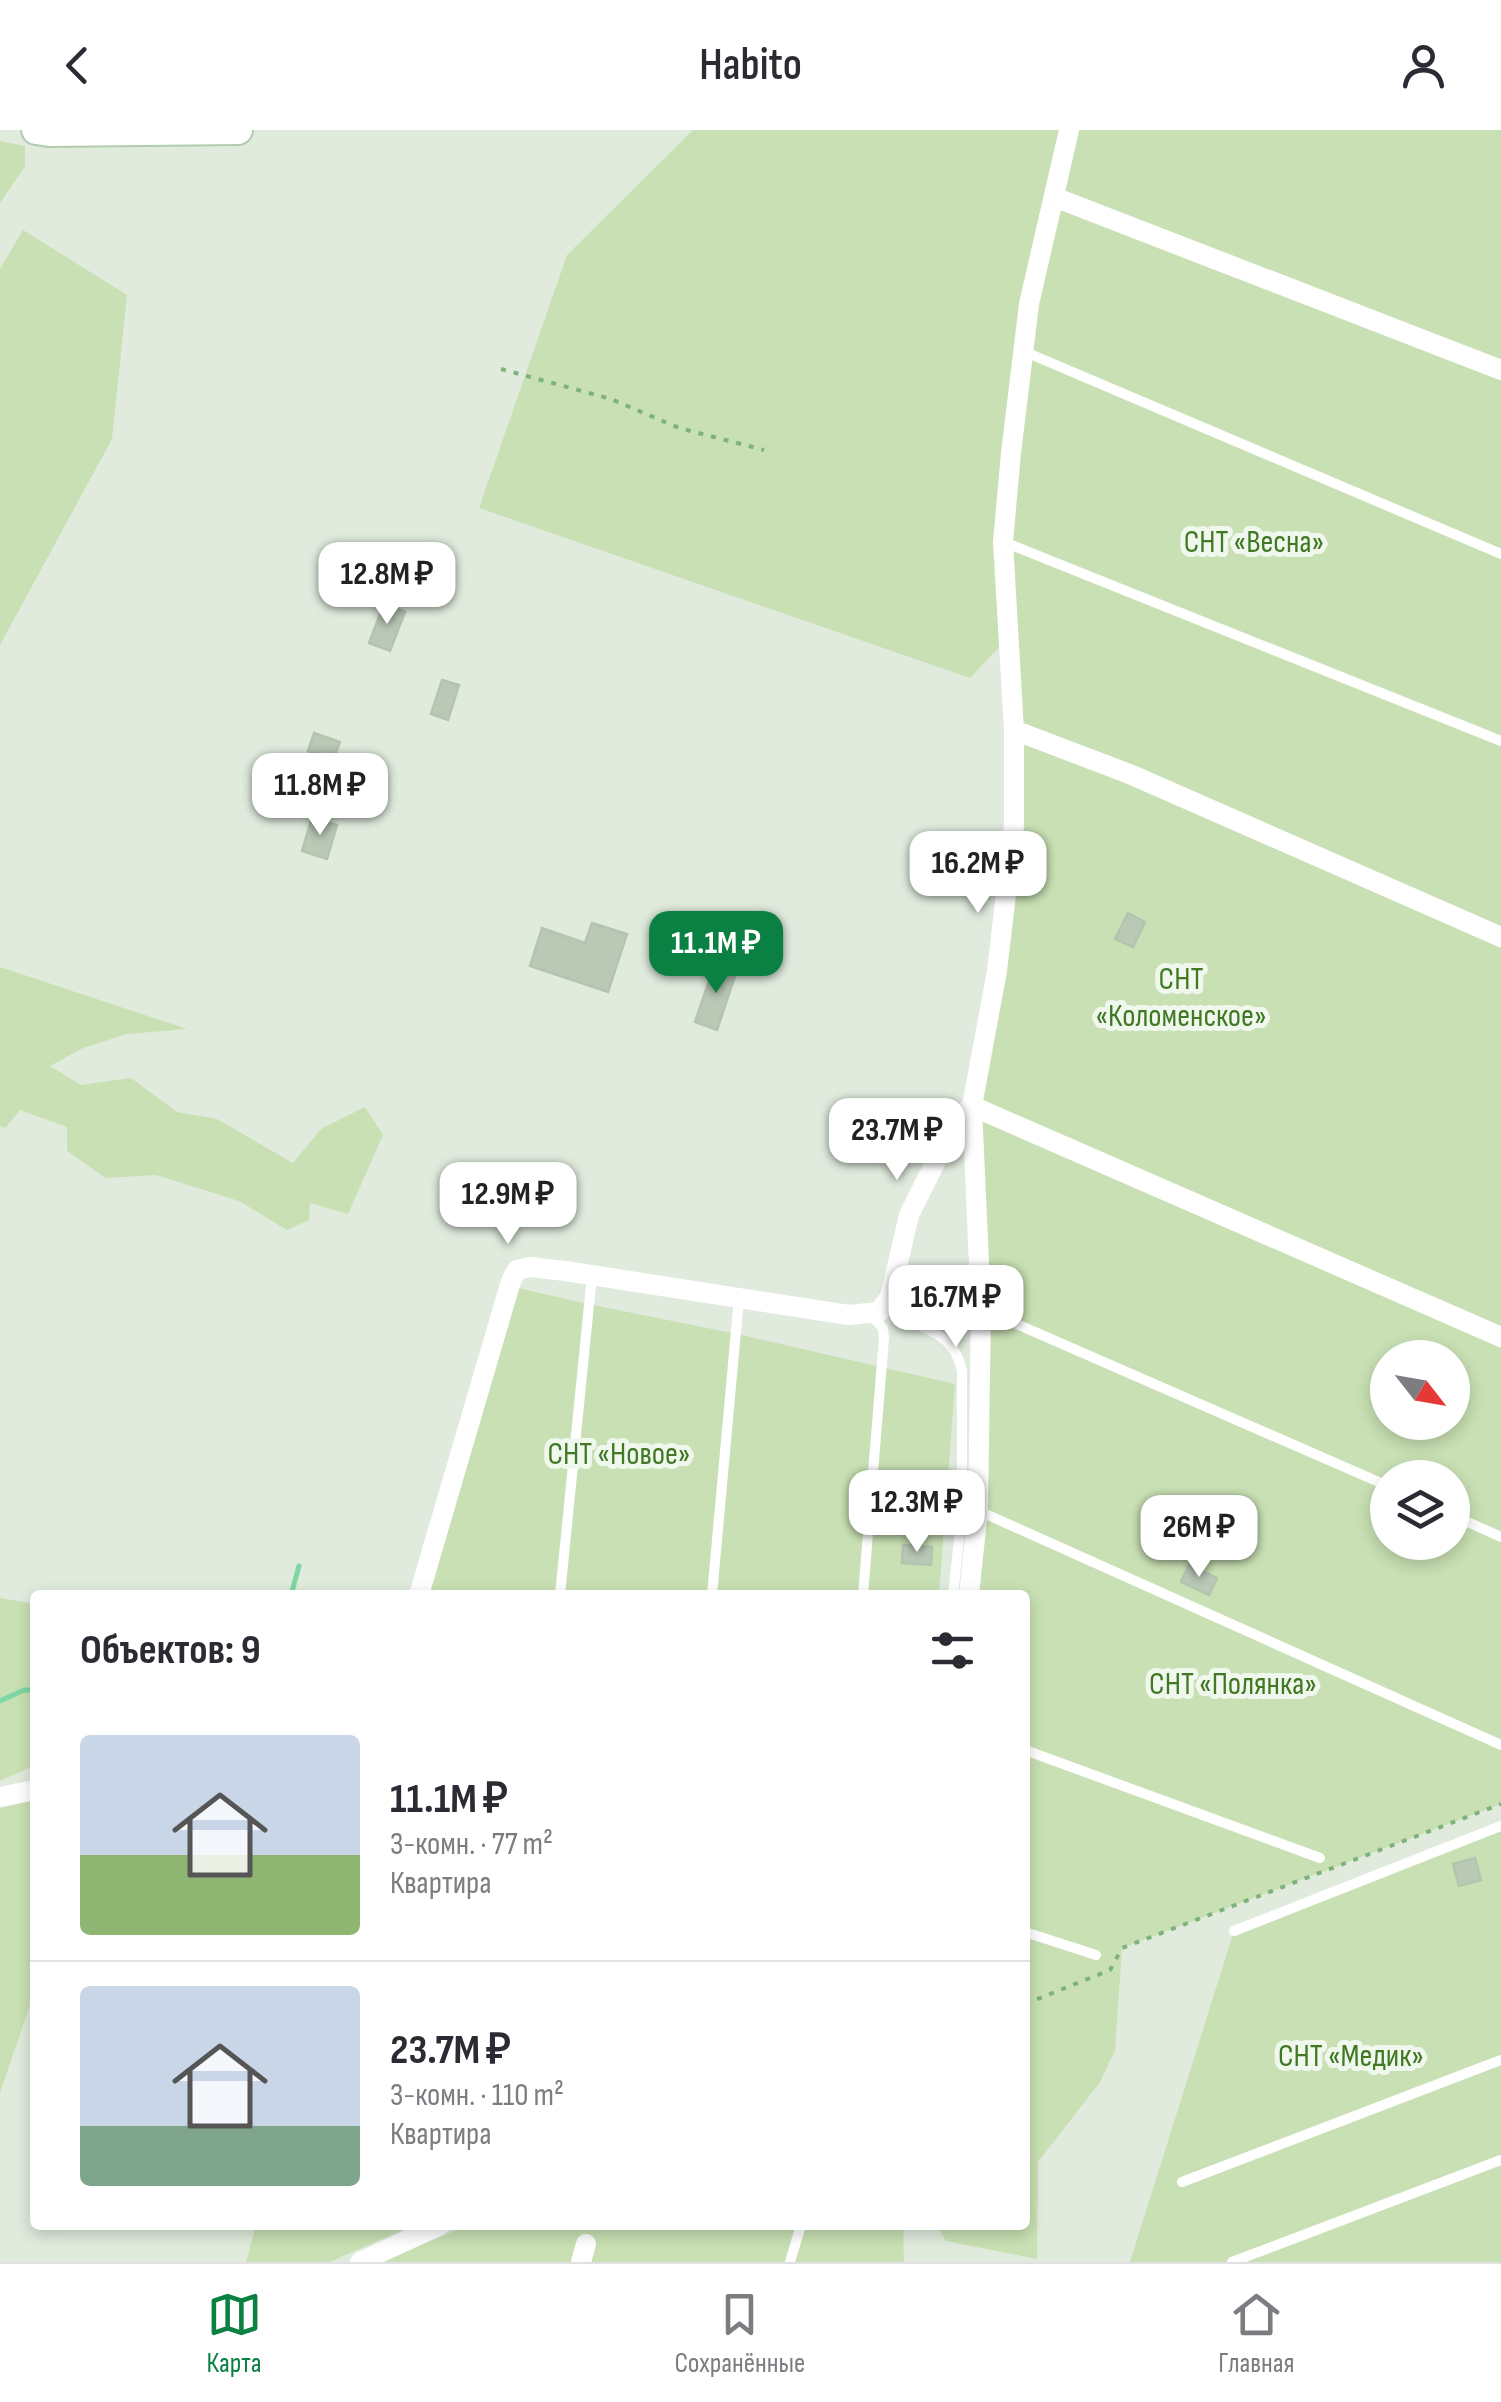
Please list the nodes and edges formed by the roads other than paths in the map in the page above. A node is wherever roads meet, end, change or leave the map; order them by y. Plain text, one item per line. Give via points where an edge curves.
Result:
1 (36, 130) edge
2 (238, 130) edge
3 (1069, 130) edge
4 (1054, 197) junction
5 (1024, 350) junction
6 (1501, 370) edge
7 (1003, 542) junction
8 (1501, 554) edge
9 (1014, 730) junction
10 (1501, 741) edge
11 (1501, 937) edge
12 (972, 1106) junction
13 (592, 1274) junction
14 (740, 1297) junction
15 (981, 1309) junction
16 (878, 1310) junction
17 (1501, 1337) edge
18 (1370, 1478) edge
19 (978, 1510) junction
20 (1470, 1523) edge
21 (1501, 1537) edge
22 (420, 1590) edge
23 (560, 1590) edge
24 (712, 1590) edge
25 (863, 1590) edge
26 (954, 1590) edge
27 (970, 1590) edge
28 (1501, 1745) edge
29 (1030, 1752) edge
30 (30, 1791) edge
31 (0, 1797) edge
32 (1501, 1826) edge
33 (1320, 1858) dead end
34 (1234, 1931) dead end
35 (1030, 1934) edge
36 (1096, 1955) dead end
37 (1501, 2060) edge
38 (1501, 2160) edge
39 (1182, 2182) dead end
40 (429, 2230) edge
41 (800, 2230) edge
42 (360, 2262) edge
43 (790, 2262) edge
44 (1232, 2262) edge

1 - 2 main road
3 - 4 street
4 - 5 street
4 - 6 street
5 - 7 street
5 - 8 lane
7 - 9 street
7 - 10 lane
9 - 11 street
9 - 12 street via 1014,826 998,971
12 - 15 street
12 - 16 street via 956,1122 909,1216 890,1297
12 - 17 street
13 - 14 street
13 - 22 street via 530,1267 511,1281
13 - 23 lane
14 - 16 street via 849,1315
14 - 24 lane
15 - 18 lane
15 - 19 street
16 - 25 lane via 884,1338
16 - 26 lane via 944,1337 960,1360 962,1512
19 - 27 street
19 - 28 lane
20 - 21 lane
29 - 33 lane
30 - 31 street
32 - 34 lane
35 - 36 lane
37 - 39 lane
38 - 44 lane
40 - 42 street
41 - 43 lane

